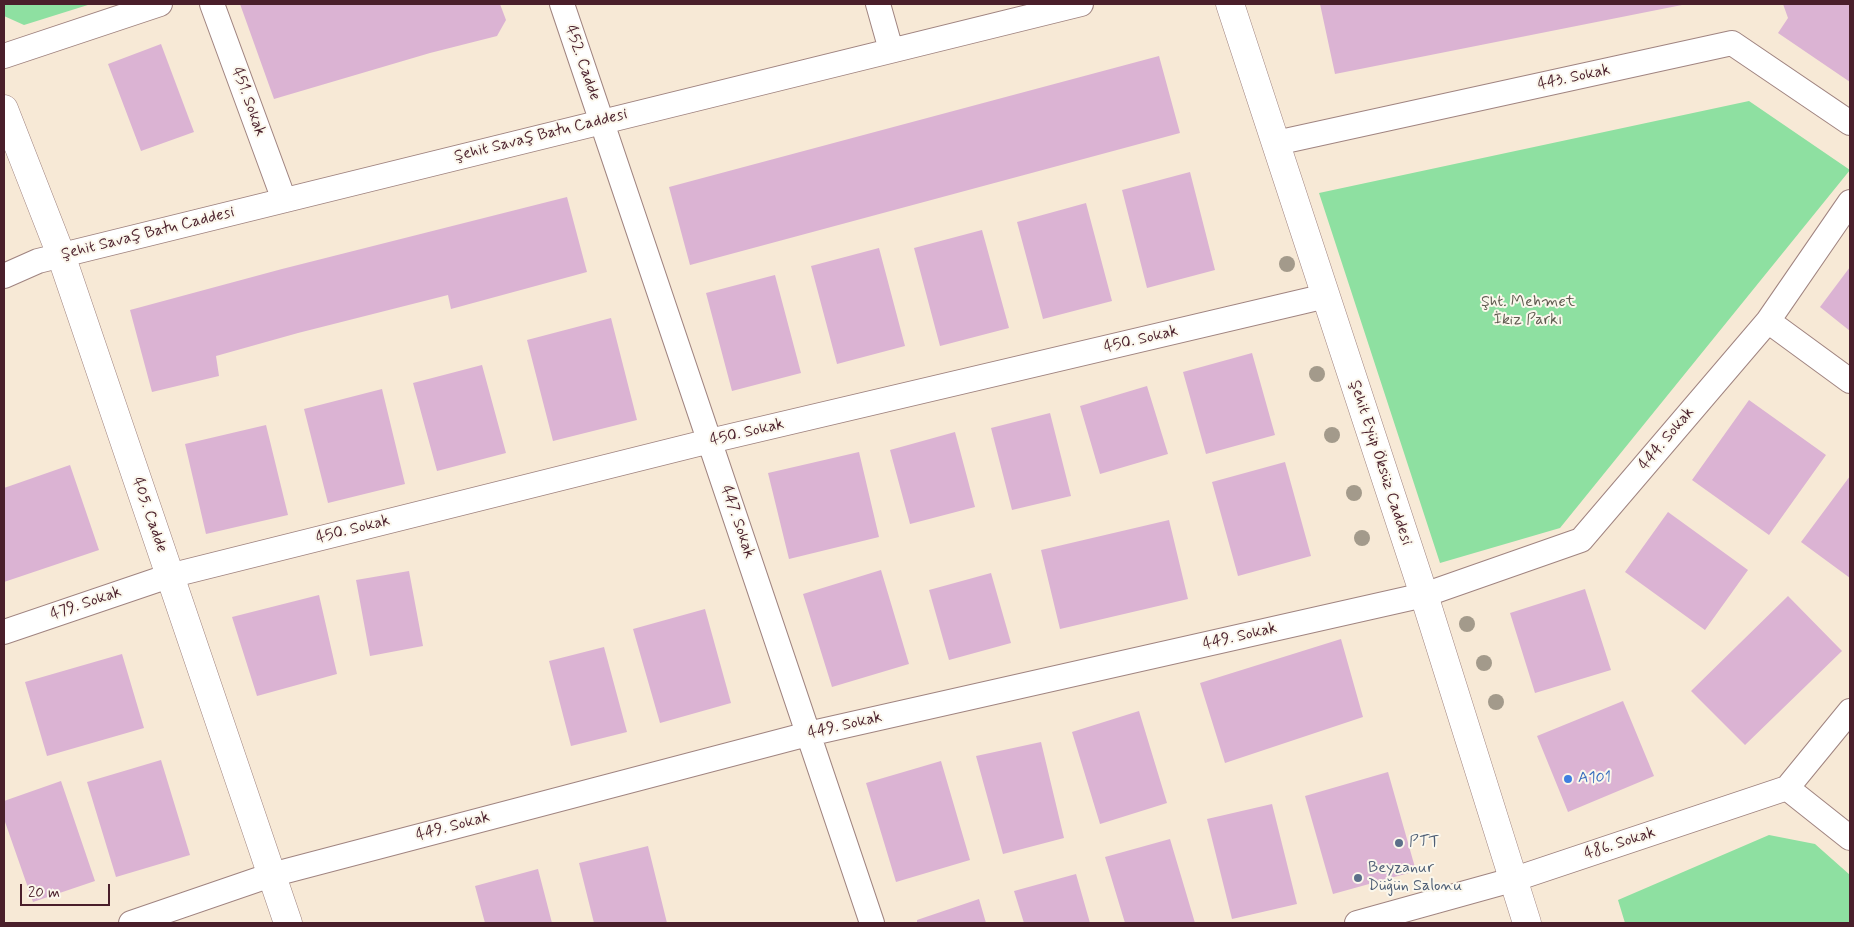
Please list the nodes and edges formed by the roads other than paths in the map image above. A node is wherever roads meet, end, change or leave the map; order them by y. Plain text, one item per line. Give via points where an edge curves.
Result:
1 (160, 4) edge
2 (212, 4) edge
3 (562, 4) edge
4 (878, 4) edge
5 (1081, 4) edge
6 (1230, 4) edge
7 (891, 50) junction
8 (4, 56) edge
9 (4, 109) edge
10 (602, 121) junction
11 (1850, 123) edge
12 (1276, 143) junction
13 (284, 200) junction
14 (1850, 202) edge
15 (62, 255) junction
16 (4, 276) edge
17 (1326, 296) junction
18 (1768, 321) junction
19 (1850, 381) edge
20 (710, 442) junction
21 (169, 576) junction
22 (1424, 595) junction
23 (4, 632) edge
24 (1850, 711) edge
25 (808, 734) junction
26 (1787, 788) junction
27 (1850, 838) edge
28 (271, 875) junction
29 (1512, 880) junction
30 (131, 923) edge
31 (288, 923) edge
32 (872, 923) edge
33 (1357, 923) edge
34 (1527, 923) edge

1 - 8 street
2 - 13 street, 451. Sokak
3 - 10 street, 452. Cadde
4 - 7 street
5 - 7 street, Şehit Savaş Batu Caddesi
6 - 12 street, Şehit Eyüp Öksüz Caddesi
7 - 10 street, Şehit Savaş Batu Caddesi
9 - 15 street, 405. Cadde
10 - 13 street, Şehit Savaş Batu Caddesi
10 - 20 street, 447. Sokak
11 - 12 street, 443. Sokak via 1732,43
12 - 17 street, Şehit Eyüp Öksüz Caddesi
13 - 15 street, Şehit Savaş Batu Caddesi
14 - 18 street, 444. Sokak
15 - 16 street, Şehit Savaş Batu Caddesi via 38,261
15 - 21 street, 405. Cadde
17 - 20 street, 450. Sokak
17 - 22 street, Şehit Eyüp Öksüz Caddesi
18 - 19 street
18 - 22 street, 444. Sokak via 1581,540
20 - 21 street, 450. Sokak
20 - 25 street, 447. Sokak
21 - 23 street, 479. Sokak
21 - 28 street, 405. Cadde
22 - 25 street, 449. Sokak
22 - 29 street, Şehit Eyüp Öksüz Caddesi
24 - 26 street
25 - 28 street, 449. Sokak
25 - 32 street, 447. Sokak
26 - 27 street
26 - 29 street, 486. Sokak
28 - 30 street, 449. Sokak
28 - 31 street, 405. Cadde
29 - 33 street, 486. Sokak
29 - 34 street, Şehit Eyüp Öksüz Caddesi

